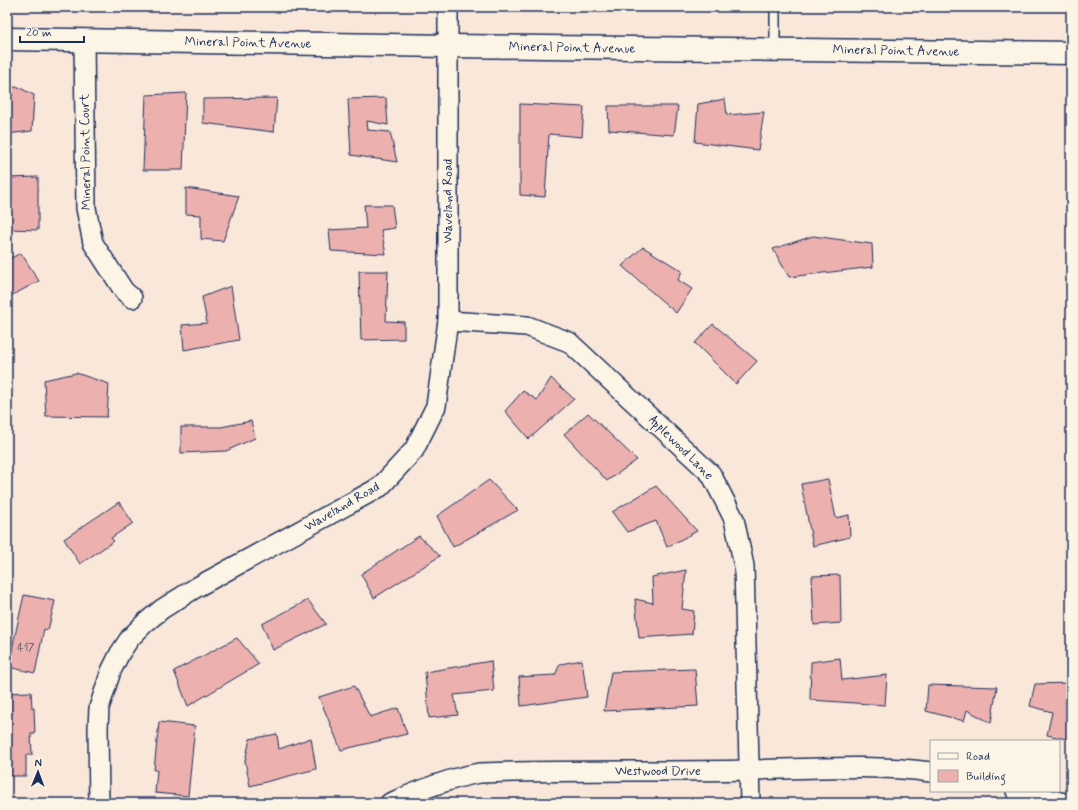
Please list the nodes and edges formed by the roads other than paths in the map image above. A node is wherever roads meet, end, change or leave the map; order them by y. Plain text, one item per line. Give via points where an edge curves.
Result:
1 (448, 7) edge
2 (775, 7) edge
3 (7, 39) edge
4 (79, 40) junction
5 (448, 46) junction
6 (775, 50) junction
7 (1071, 53) edge
8 (132, 298) dead end
9 (448, 321) junction
10 (750, 770) junction
11 (930, 772) edge
12 (1020, 792) edge
13 (99, 803) edge
14 (390, 803) edge
15 (750, 803) edge
16 (1064, 803) edge

1 - 5 street, Waveland Road
2 - 6 lane
3 - 4 street, Mineral Point Avenue
4 - 5 street, Mineral Point Avenue
4 - 8 street, Mineral Point Court via 86,208 93,243 124,291
5 - 6 street, Mineral Point Avenue
5 - 9 street, Waveland Road
6 - 7 street, Mineral Point Avenue
9 - 10 street, Applewood Lane via 526,326 569,342 711,474 734,519 744,566
9 - 13 street, Waveland Road via 436,406 414,450 380,487 197,587 145,623 130,638 110,671 99,708
10 - 11 street, Westwood Drive via 893,768
10 - 14 street, Westwood Drive via 480,773 440,783
10 - 15 street, Applewood Lane
12 - 16 street

